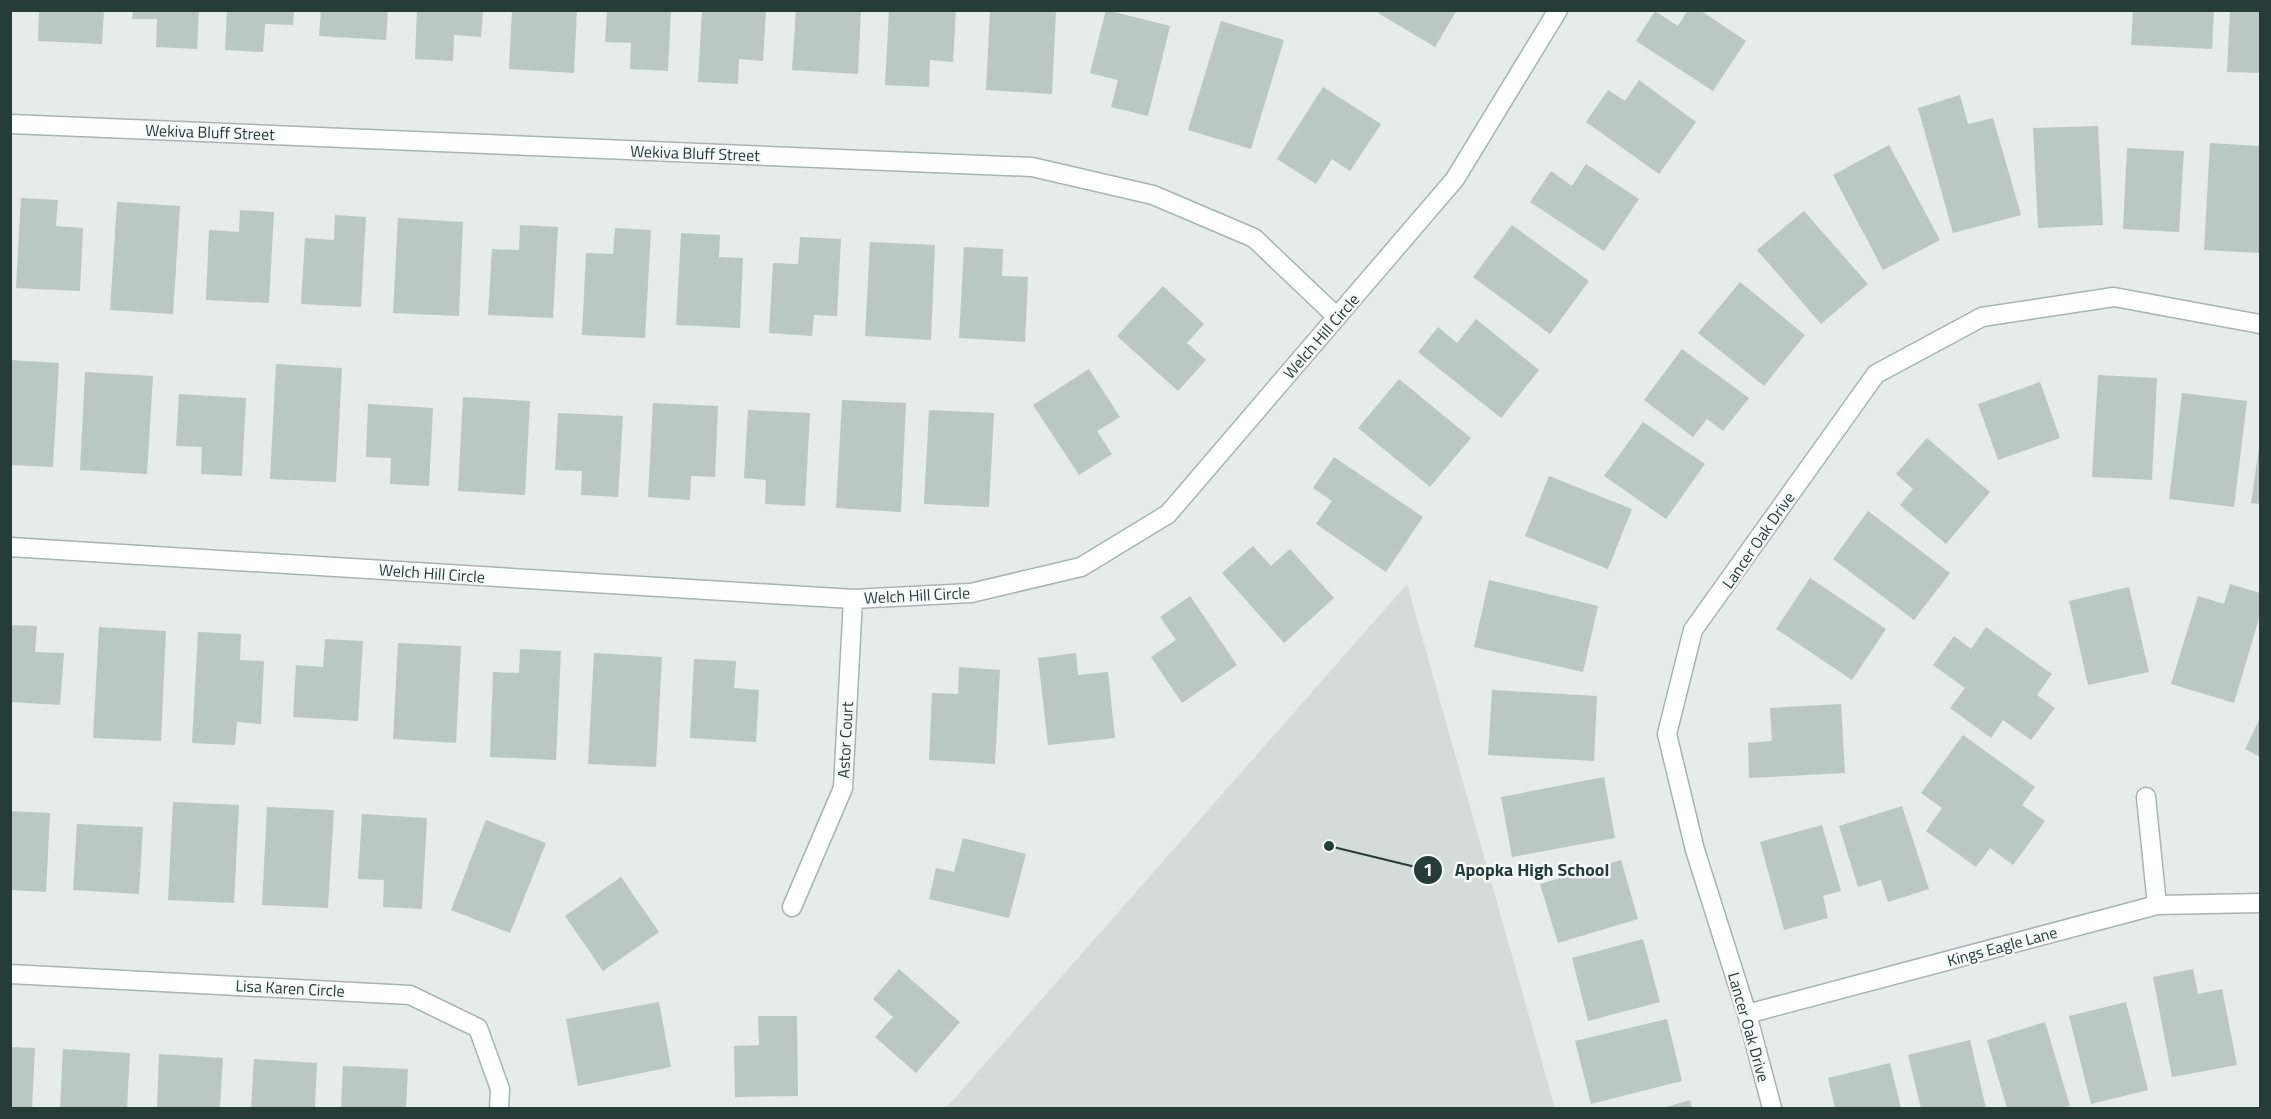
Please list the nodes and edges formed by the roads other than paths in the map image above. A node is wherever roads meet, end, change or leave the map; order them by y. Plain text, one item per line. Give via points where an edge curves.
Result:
1 (1558, 10) edge
2 (10, 124) edge
3 (1337, 317) junction
4 (2260, 324) edge
5 (10, 547) edge
6 (853, 599) junction
7 (2146, 797) dead end
8 (2260, 903) edge
9 (2157, 905) junction
10 (792, 908) dead end
11 (10, 974) edge
12 (1747, 1014) junction
13 (499, 1108) edge
14 (1772, 1108) edge

1 - 3 street, Welch Hill Circle via 1455,179
2 - 3 street, Wekiva Bluff Street via 1032,166 1154,195 1254,238
3 - 6 street, Welch Hill Circle via 1168,514 1081,567 971,594
4 - 12 street, Lancer Oak Drive via 2114,297 1982,317 1876,374 1693,630 1667,734 1695,850
5 - 6 street, Welch Hill Circle
6 - 10 street, Astor Court via 843,788
7 - 9 street
8 - 9 street, Kings Eagle Lane
9 - 12 street, Kings Eagle Lane
11 - 13 street, Lisa Karen Circle via 410,995 478,1028 500,1089
12 - 14 street, Lancer Oak Drive

